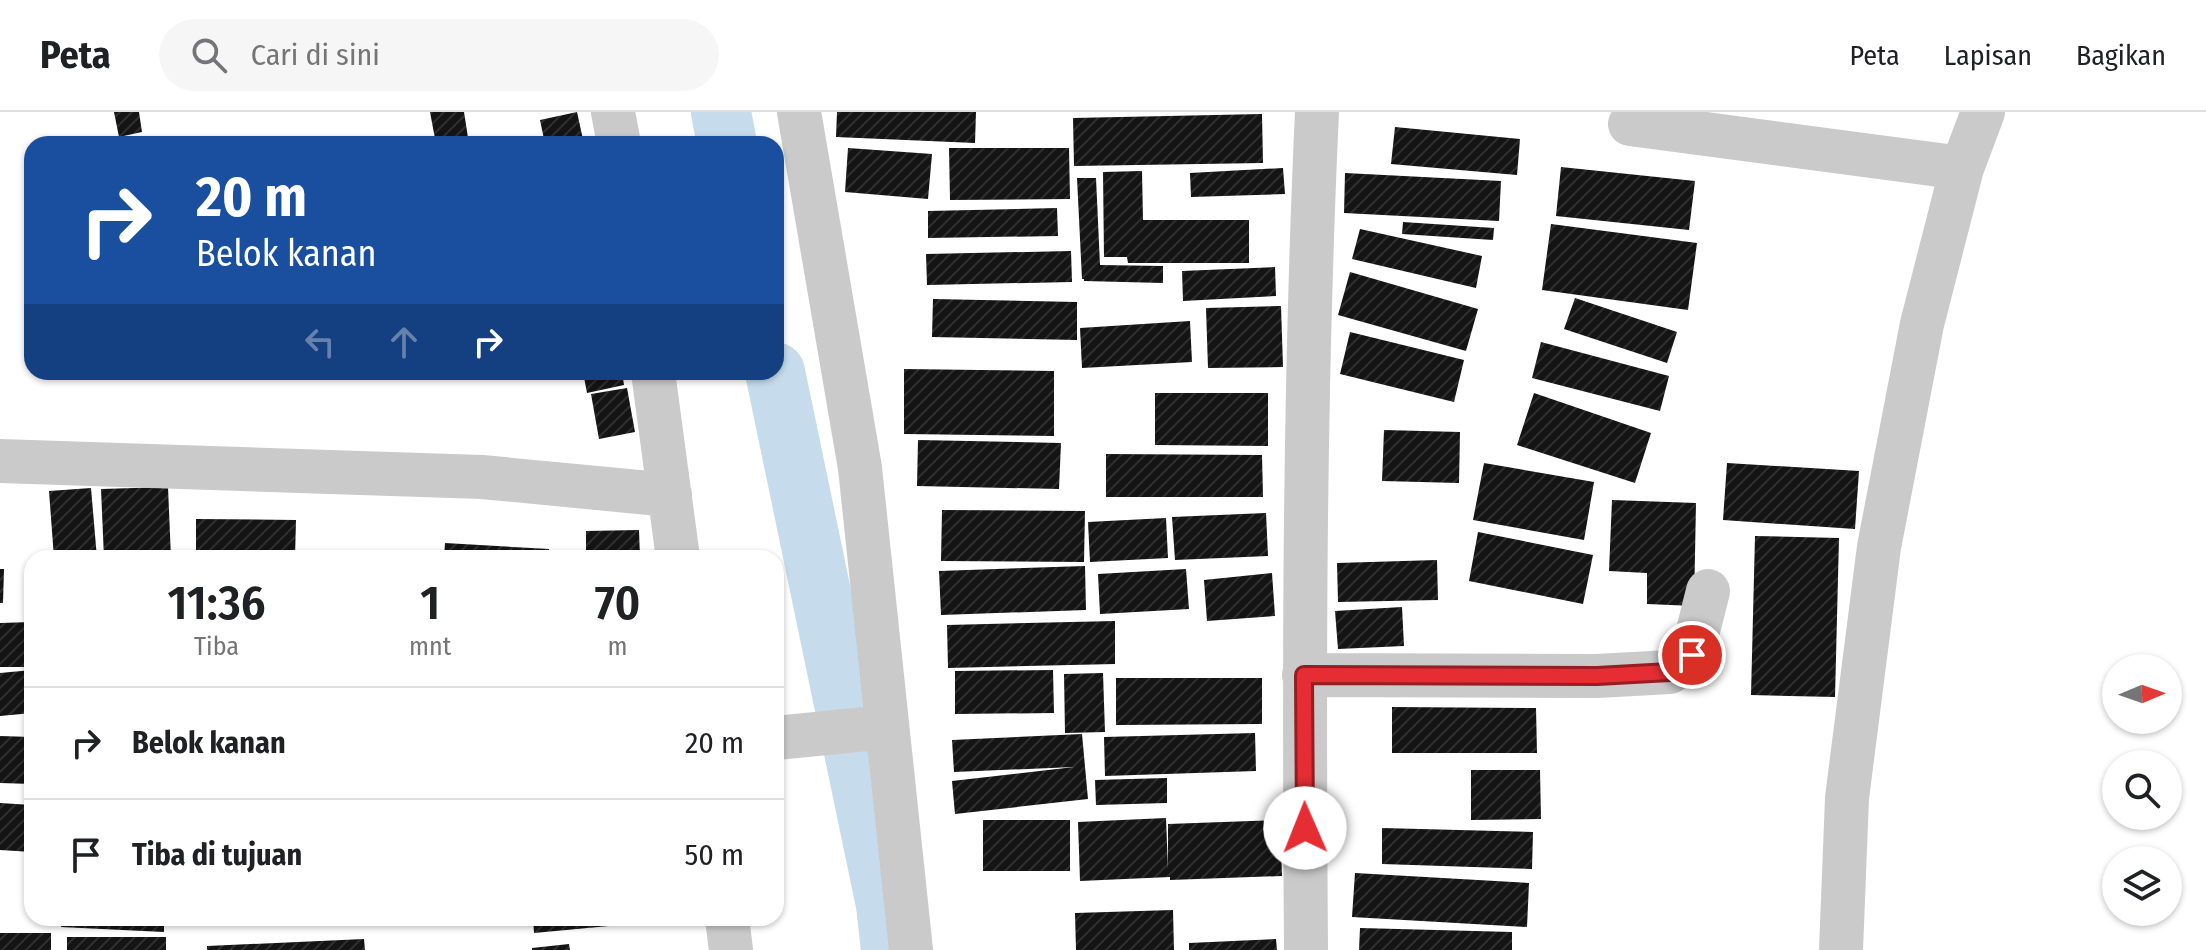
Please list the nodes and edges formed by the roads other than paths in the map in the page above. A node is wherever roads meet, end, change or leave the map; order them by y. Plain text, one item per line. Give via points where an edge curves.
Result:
1 (613, 112) edge
2 (799, 112) edge
3 (1317, 112) edge
4 (1983, 112) edge
5 (1630, 124) dead end
6 (618, 136) edge
7 (1962, 168) junction
8 (654, 380) edge
9 (0, 461) edge
10 (670, 495) junction
11 (677, 550) edge
12 (1708, 591) dead end
13 (1304, 675) junction
14 (875, 728) junction
15 (784, 737) edge
16 (728, 926) edge
17 (731, 950) edge
18 (911, 950) edge
19 (1306, 950) edge
20 (1841, 950) edge

1 - 6 street
2 - 14 street via 860,468
3 - 13 street via 1309,270
4 - 7 street
5 - 7 street
7 - 20 street via 1922,324 1879,547 1847,798
8 - 10 street
9 - 10 street via 482,477
10 - 11 street
12 - 13 street via 1692,655 1670,672
13 - 19 street
14 - 15 street
14 - 18 street
16 - 17 street

